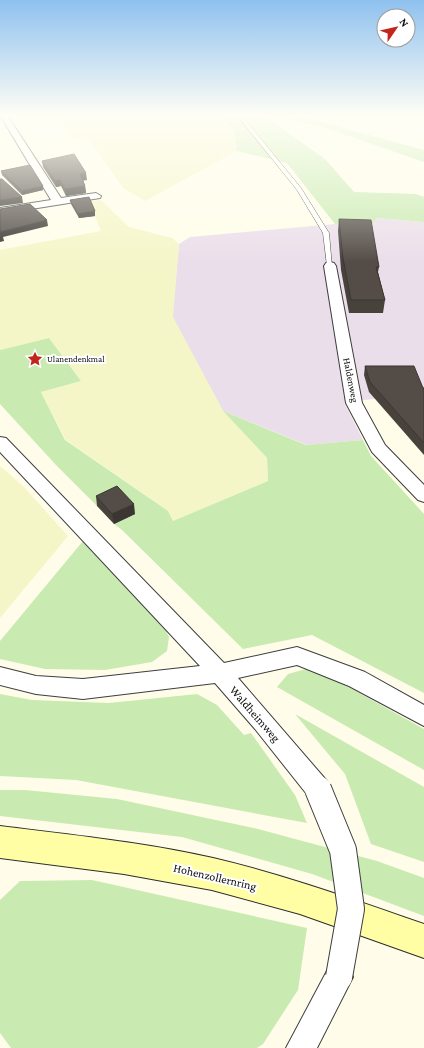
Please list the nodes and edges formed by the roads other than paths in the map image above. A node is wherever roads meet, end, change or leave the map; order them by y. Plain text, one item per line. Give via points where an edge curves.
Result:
1 (34, 164) edge
2 (279, 164) edge
3 (96, 196) dead end
4 (58, 202) junction
5 (0, 211) edge
6 (330, 266) joint
7 (0, 442) edge
8 (424, 496) edge
9 (220, 673) junction
10 (0, 676) edge
11 (424, 716) edge
12 (0, 842) edge
13 (424, 941) edge
14 (301, 1048) edge

1 - 4 street
2 - 6 lane via 299,189 326,233
3 - 4 street
4 - 5 street
6 - 8 street, Haldenweg via 354,403 378,448
7 - 9 street, Waldheimweg
9 - 10 street via 82,689 36,685
9 - 11 street via 297,656 357,679
9 - 14 street, Waldheimweg, bridge via 318,789 343,850 351,909 339,977
12 - 13 main road, Hohenzollernring via 124,858 212,874 300,898

